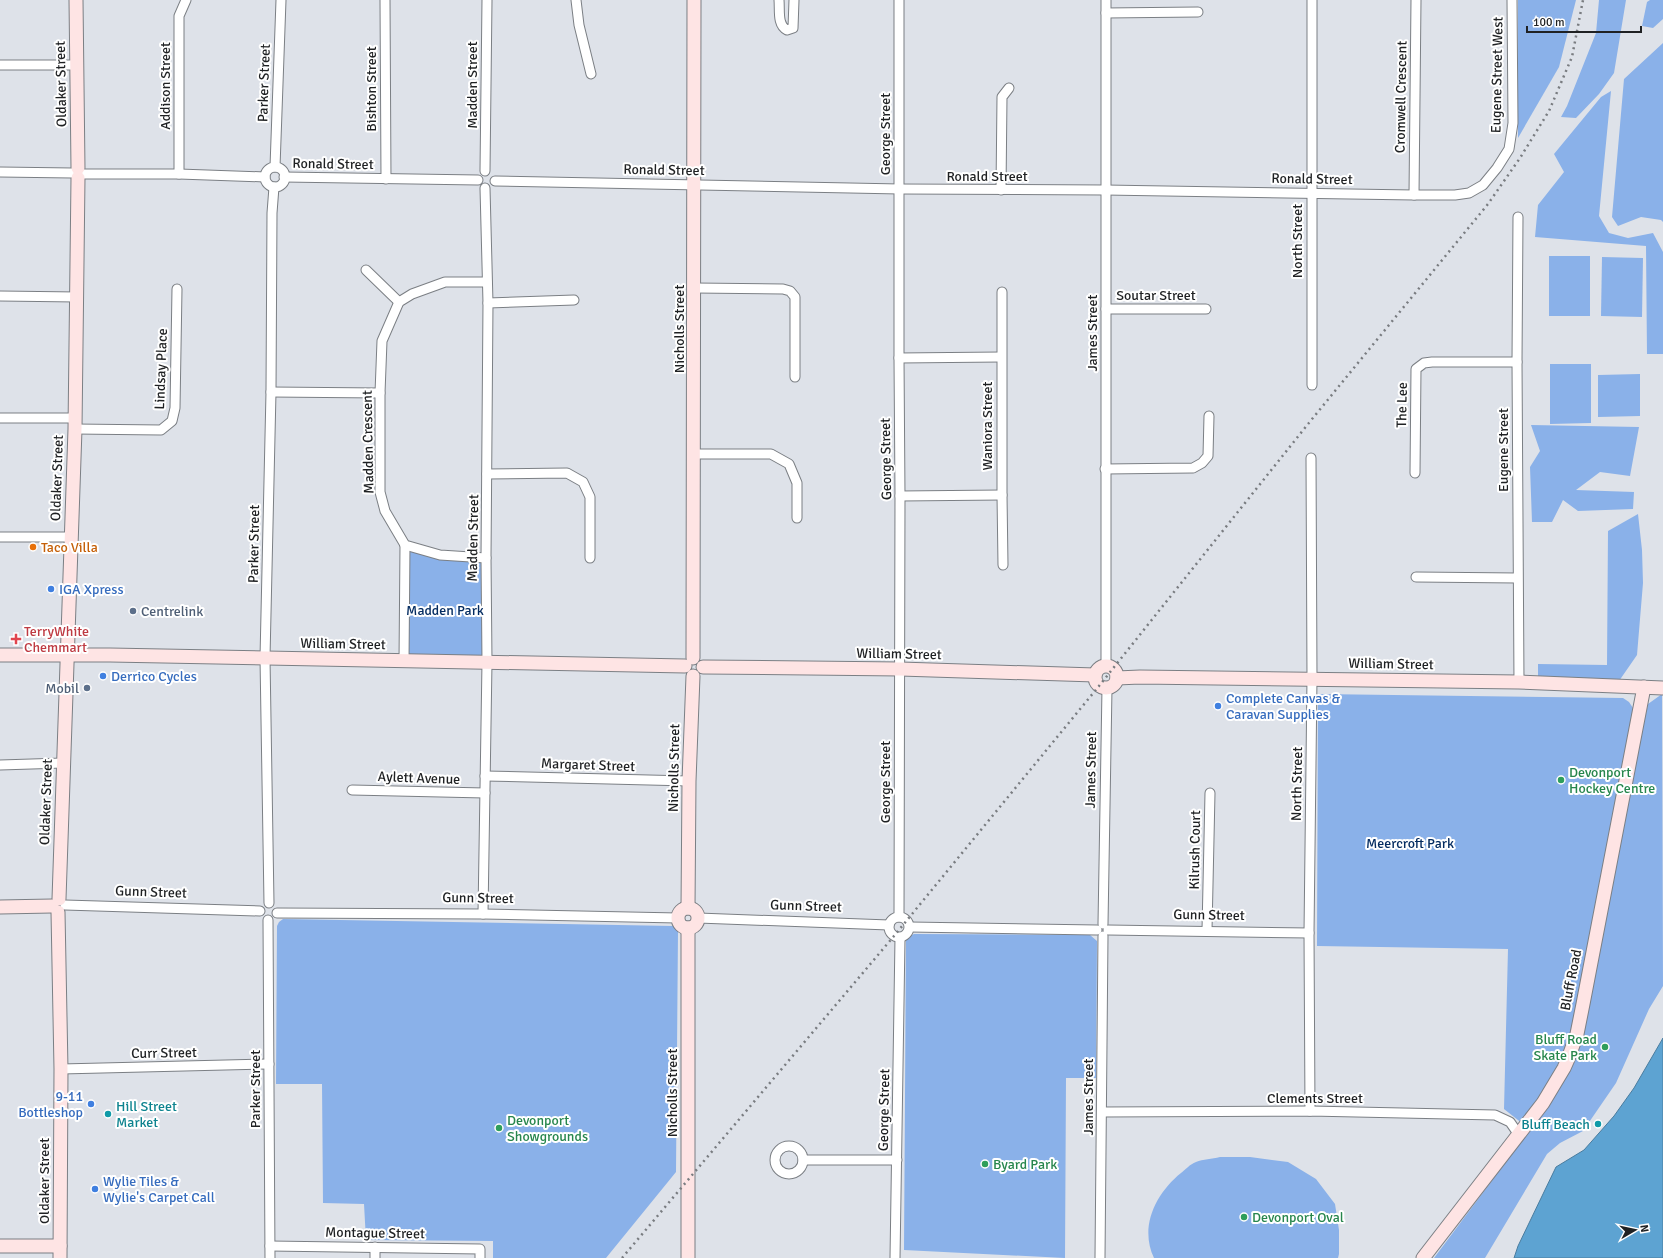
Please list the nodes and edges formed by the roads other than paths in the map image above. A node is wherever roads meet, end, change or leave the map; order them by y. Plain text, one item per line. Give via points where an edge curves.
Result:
1 (76, 0) edge
2 (186, 0) edge
3 (281, 0) edge
4 (385, 0) edge
5 (487, 0) edge
6 (576, 0) edge
7 (694, 0) edge
8 (779, 0) edge
9 (794, 0) edge
10 (899, 0) edge
11 (1106, 0) edge
12 (1312, 0) edge
13 (1416, 0) edge
14 (1512, 0) edge
15 (1198, 12) dead end
16 (1106, 13) junction
17 (0, 65) edge
18 (77, 65) junction
19 (591, 74) dead end
20 (1008, 88) dead end
21 (275, 167) junction
22 (485, 170) junction
23 (0, 172) edge
24 (77, 173) junction
25 (180, 174) junction
26 (265, 177) junction
27 (284, 177) junction
28 (386, 179) junction
29 (478, 180) junction
30 (495, 181) junction
31 (694, 185) junction
32 (274, 187) junction
33 (485, 188) junction
34 (1478, 188) joint
35 (900, 189) junction
36 (1001, 190) junction
37 (1105, 190) junction
38 (1311, 193) junction
39 (1414, 195) junction
40 (1518, 218) dead end
41 (366, 270) dead end
42 (487, 282) junction
43 (695, 288) junction
44 (177, 289) dead end
45 (1002, 292) dead end
46 (0, 296) edge
47 (77, 297) junction
48 (574, 300) dead end
49 (399, 302) junction
50 (488, 302) junction
51 (1106, 309) junction
52 (1206, 309) dead end
53 (1001, 357) junction
54 (899, 358) junction
55 (1517, 362) junction
56 (795, 377) dead end
57 (1312, 385) dead end
58 (271, 392) junction
59 (380, 393) junction
60 (1209, 416) dead end
61 (0, 418) edge
62 (75, 423) junction
63 (694, 454) junction
64 (1311, 458) dead end
65 (1105, 469) junction
66 (1415, 473) dead end
67 (487, 474) junction
68 (1002, 495) junction
69 (900, 496) junction
70 (797, 518) dead end
71 (0, 537) edge
72 (70, 537) junction
73 (404, 545) junction
74 (486, 558) junction
75 (590, 558) dead end
76 (1003, 565) dead end
77 (1416, 577) dead end
78 (1518, 578) junction
79 (0, 655) edge
80 (66, 655) junction
81 (265, 658) junction
82 (404, 661) junction
83 (487, 662) junction
84 (1106, 666) junction
85 (693, 667) junction
86 (900, 669) junction
87 (1095, 676) junction
88 (1117, 678) junction
89 (1312, 678) junction
90 (1519, 682) junction
91 (1644, 687) junction
92 (1107, 688) junction
93 (1663, 688) edge
94 (0, 764) edge
95 (63, 764) junction
96 (485, 776) junction
97 (689, 781) junction
98 (352, 790) dead end
99 (484, 793) junction
100 (1210, 793) dead end
101 (269, 903) junction
102 (59, 906) junction
103 (0, 907) edge
104 (688, 908) junction
105 (260, 911) junction
106 (277, 913) junction
107 (483, 914) junction
108 (899, 917) junction
109 (678, 918) junction
110 (698, 918) junction
111 (268, 920) junction
112 (889, 925) junction
113 (910, 927) junction
114 (688, 928) junction
115 (1103, 930) junction
116 (1207, 930) junction
117 (1309, 933) junction
118 (900, 938) junction
119 (269, 1064) junction
120 (61, 1069) junction
121 (1310, 1111) junction
122 (1102, 1112) junction
123 (1519, 1135) junction
124 (802, 1160) dead end
125 (897, 1160) junction
126 (0, 1246) edge
127 (270, 1246) junction
128 (375, 1247) junction
129 (60, 1252) edge
130 (480, 1253) edge
131 (270, 1258) edge
132 (375, 1258) edge
133 (688, 1258) edge
134 (895, 1258) edge
135 (1100, 1258) edge
136 (1423, 1258) edge

1 - 18 street, Oldaker Street
2 - 25 street, Addison Street via 179,16
3 - 21 street, Parker Street
4 - 28 street, Bishton Street
5 - 22 street, Madden Street
6 - 19 street via 579,25
7 - 31 street, Nicholls Street
8 - 9 street via 780,24 787,30 793,28
10 - 35 street, George Street
11 - 16 street, James Street
12 - 38 street, North Street
13 - 39 street, Cromwell Crescent
14 - 34 street, Eugene Street West via 1513,123 1509,149 1497,168
15 - 16 street
16 - 37 street, James Street
17 - 18 street
18 - 24 street, Oldaker Street
20 - 36 street via 1002,97
21 - 26 street via 267,171
21 - 27 street via 280,169
22 - 29 street via 479,175
22 - 30 street via 492,172
23 - 24 street
24 - 25 street
24 - 47 street, Oldaker Street
25 - 26 street
26 - 32 street via 269,185
27 - 28 street, Ronald Street
27 - 32 street via 280,185
28 - 29 street, Ronald Street
29 - 33 street
30 - 31 street, Ronald Street
30 - 33 street
31 - 35 street, Ronald Street
31 - 43 street, Nicholls Street
32 - 58 street, Parker Street
33 - 42 street, Madden Street
34 - 39 street, Ronald Street via 1469,193 1455,195
35 - 36 street, Ronald Street
35 - 54 street, George Street
36 - 37 street, Ronald Street
37 - 38 street, Ronald Street
37 - 51 street, James Street
38 - 39 street, Ronald Street
38 - 57 street, North Street
40 - 55 street, Eugene Street
41 - 49 street
42 - 49 street via 445,282 412,294
42 - 50 street, Madden Street
43 - 56 street via 790,291 795,297
43 - 63 street, Nicholls Street
44 - 62 street, Lindsay Place via 175,408 172,421 161,430
45 - 53 street, Waniora Street
46 - 47 street
47 - 62 street, Oldaker Street
48 - 50 street
49 - 59 street, Madden Crescent via 382,342
50 - 67 street, Madden Street
51 - 52 street, Soutar Street
51 - 65 street, James Street
53 - 54 street
53 - 68 street, Waniora Street
54 - 69 street, George Street
55 - 66 street, The Lee via 1432,362 1424,363 1416,369
55 - 78 street, Eugene Street
58 - 59 street
58 - 81 street, Parker Street
59 - 73 street, Madden Crescent via 380,492 385,511
60 - 65 street via 1208,456 1193,468
61 - 62 street, Lindsay Place
62 - 72 street, Oldaker Street
63 - 70 street via 771,454 789,464 797,483
63 - 85 street, Nicholls Street
64 - 89 street, North Street
65 - 84 street, James Street
67 - 74 street, Madden Street
67 - 75 street via 568,473 583,482 590,497
68 - 69 street
68 - 76 street, Waniora Street
69 - 86 street, George Street
71 - 72 street
72 - 80 street, Oldaker Street
73 - 74 street via 440,555
73 - 82 street
74 - 83 street, Madden Street
77 - 78 street
78 - 90 street, Eugene Street
79 - 80 street, William Street
80 - 81 street, William Street
80 - 95 street, Oldaker Street
81 - 82 street, William Street
81 - 101 street, Parker Street
82 - 83 street, William Street
83 - 85 street, William Street
83 - 96 street, Madden Street
84 - 87 street via 1098,669
84 - 88 street via 1113,669
85 - 86 street, William Street
85 - 97 street, Nicholls Street
86 - 87 street, William Street
86 - 108 street, George Street
87 - 92 street via 1099,686
88 - 89 street, William Street
88 - 92 street via 1114,685
89 - 90 street, William Street
89 - 117 street, North Street
90 - 91 street, William Street
91 - 93 street, William Street
91 - 123 street, Bluff Road via 1576,1034 1564,1068 1544,1102
92 - 115 street, James Street
94 - 95 street
95 - 102 street, Oldaker Street
96 - 97 street, Margaret Street
96 - 99 street, Madden Street
97 - 104 street, Nicholls Street
98 - 99 street, Aylett Avenue
99 - 107 street, Madden Street
100 - 116 street, Kilrush Court
101 - 105 street via 262,906
101 - 106 street via 274,905
102 - 103 street, Gunn Street
102 - 105 street, Gunn Street
102 - 120 street, Oldaker Street
104 - 109 street via 681,911
104 - 110 street via 696,912
105 - 111 street via 262,918
106 - 107 street, Gunn Street
106 - 111 street via 275,918
107 - 109 street, Gunn Street
108 - 112 street via 893,919
108 - 113 street via 907,920
109 - 114 street via 682,926
110 - 112 street, Gunn Street
110 - 114 street via 694,926
111 - 119 street, Parker Street
112 - 118 street via 891,934
113 - 115 street, Gunn Street
113 - 118 street via 908,934
114 - 133 street, Nicholls Street
115 - 116 street, Gunn Street
115 - 122 street, James Street
116 - 117 street, Gunn Street
117 - 121 street, North Street
118 - 125 street, George Street
119 - 120 street, Curr Street
119 - 127 street, Parker Street
120 - 129 street, Oldaker Street
121 - 122 street, Clements Street
121 - 123 street, Clements Street via 1495,1115 1510,1122
122 - 135 street, James Street
123 - 136 street, Bluff Road
124 - 125 street
125 - 134 street, George Street
126 - 129 street
127 - 128 street, Montague Street
127 - 131 street, Parker Street
128 - 130 street, Montague Street
128 - 132 street

